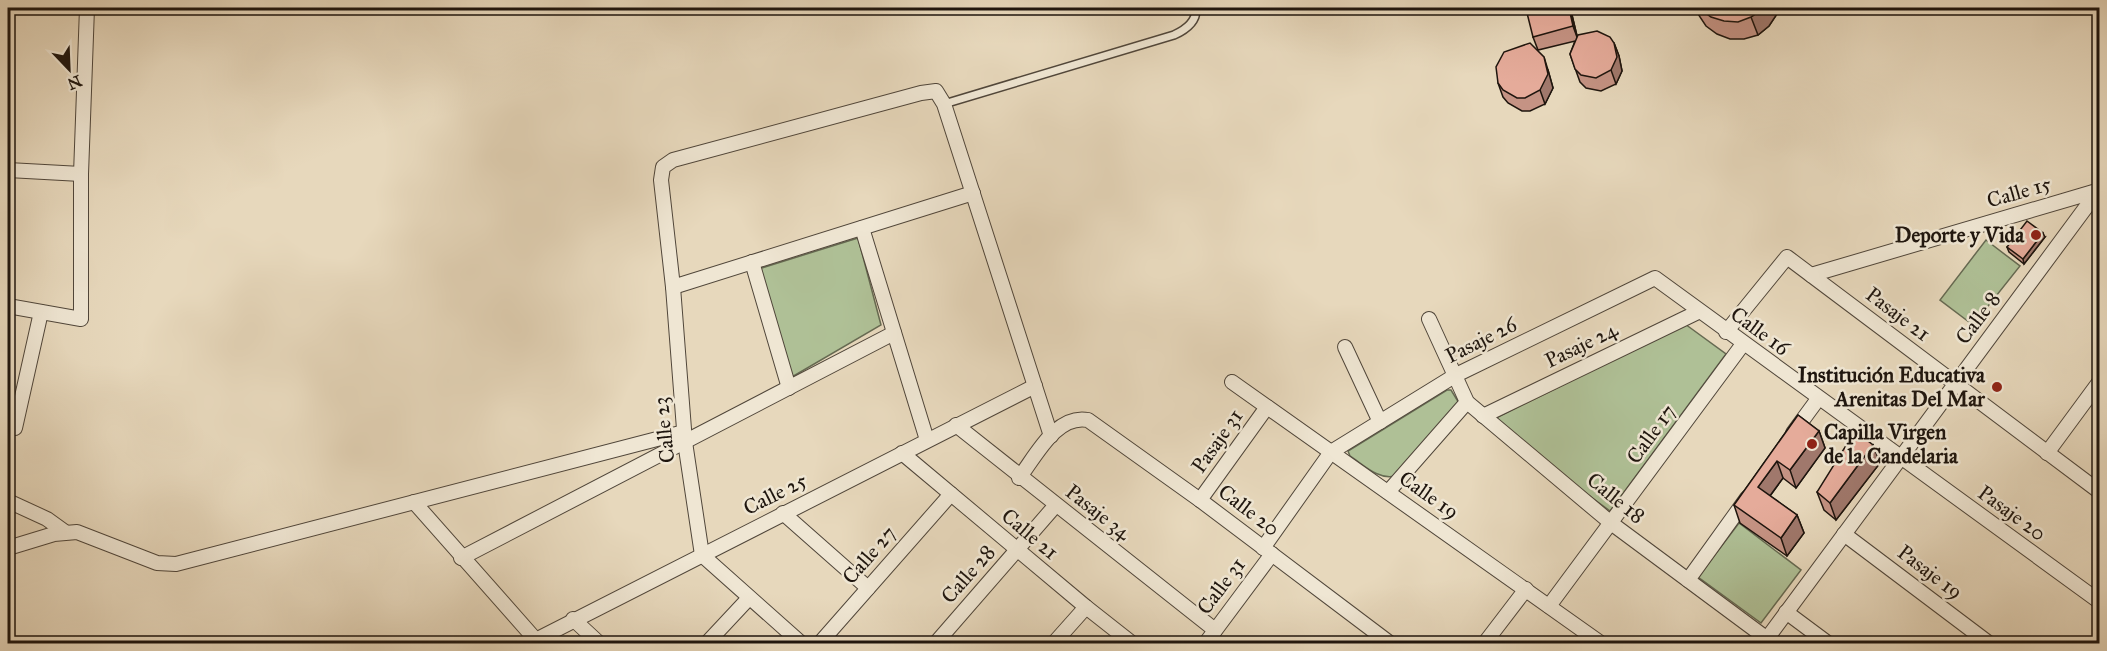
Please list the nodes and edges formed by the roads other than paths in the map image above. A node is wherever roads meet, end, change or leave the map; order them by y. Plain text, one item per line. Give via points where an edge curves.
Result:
1 (87, 8) edge
2 (1196, 8) edge
3 (944, 104) junction
4 (8, 170) edge
5 (81, 174) junction
6 (2099, 190) edge
7 (973, 193) junction
8 (862, 228) junction
9 (752, 262) junction
10 (1811, 275) junction
11 (1655, 278) joint
12 (673, 287) junction
13 (8, 306) edge
14 (41, 312) junction
15 (1698, 312) junction
16 (1429, 318) dead end
17 (1726, 332) junction
18 (894, 333) junction
19 (1743, 344) junction
20 (1345, 347) dead end
21 (1456, 375) junction
22 (2100, 381) edge
23 (1232, 382) dead end
24 (1955, 384) junction
25 (1035, 386) junction
26 (789, 388) junction
27 (1818, 399) junction
28 (1467, 402) junction
29 (1267, 406) junction
30 (1483, 416) junction
31 (1380, 422) junction
32 (956, 425) junction
33 (15, 428) dead end
34 (1051, 436) junction
35 (684, 437) junction
36 (927, 440) junction
37 (1784, 446) edge
38 (1331, 452) junction
39 (902, 453) junction
40 (2047, 453) junction
41 (1900, 458) junction
42 (1019, 478) junction
43 (1756, 484) edge
44 (1388, 492) junction
45 (2100, 492) edge
46 (951, 494) junction
47 (1200, 500) junction
48 (8, 501) edge
49 (414, 502) junction
50 (1055, 506) junction
51 (783, 513) junction
52 (1611, 523) junction
53 (65, 532) junction
54 (1844, 534) junction
55 (8, 548) edge
56 (1017, 550) junction
57 (1268, 551) junction
58 (702, 555) junction
59 (461, 558) junction
60 (1688, 580) junction
61 (868, 588) junction
62 (1526, 590) junction
63 (749, 598) junction
64 (2100, 602) edge
65 (1550, 606) junction
66 (1086, 608) junction
67 (1786, 612) junction
68 (573, 620) junction
69 (1215, 630) junction
70 (531, 641) edge
71 (1764, 641) edge
72 (600, 644) edge
73 (706, 644) edge
74 (802, 644) edge
75 (819, 644) edge
76 (935, 644) edge
77 (1053, 644) edge
78 (1133, 644) edge
79 (1205, 644) edge
80 (1391, 644) edge
81 (1484, 644) edge
82 (1602, 644) edge
83 (1829, 644) edge
84 (1990, 644) edge

1 - 5 street
2 - 3 lane via 1193,21 1174,35
3 - 7 street
3 - 12 street, Calle 23 via 936,91 921,93 673,160 663,167 661,180
4 - 5 street
5 - 14 street via 81,319
6 - 10 street, Calle 15
6 - 24 street, Calle 8
7 - 8 street
7 - 25 street
8 - 9 street
8 - 18 street
9 - 12 street
9 - 26 street
10 - 17 street, Pasaje 21 via 1787,257
10 - 24 street, Pasaje 21
11 - 15 street, Calle 16
11 - 21 street, Pasaje 26
12 - 35 street, Calle 23
13 - 14 street
14 - 33 street
15 - 17 street, Calle 16
15 - 30 street, Pasaje 24
16 - 21 street, Calle 18
17 - 19 street, Calle 16
18 - 26 street
18 - 36 street
19 - 27 street, Calle 16
19 - 52 street, Calle 17
20 - 31 street
21 - 28 street, Calle 18
21 - 31 street, Pasaje 26
22 - 40 street
23 - 29 street, Calle 19
24 - 40 street, Pasaje 21
24 - 41 street, Calle 8
25 - 32 street, Calle 25
25 - 34 street
26 - 35 street
27 - 37 street
27 - 41 street, Calle 16
28 - 30 street, Calle 18
28 - 44 street
29 - 38 street, Calle 19
29 - 47 street, Pasaje 31
30 - 52 street, Calle 18
31 - 38 street, Pasaje 26
32 - 36 street, Calle 25
32 - 42 street, Pasaje 34
34 - 42 street
34 - 47 street, Calle 20 via 1065,422 1088,420
35 - 49 street
35 - 58 street, Calle 23
35 - 59 street
36 - 39 street, Calle 25
38 - 44 street, Calle 19
38 - 57 street, Calle 31
39 - 46 street, Calle 21
39 - 51 street, Calle 25
40 - 45 street, Pasaje 21
41 - 54 street, Calle 8
41 - 64 street, Pasaje 20
42 - 50 street, Pasaje 34
43 - 60 street
44 - 62 street, Calle 19
46 - 56 street, Calle 21
46 - 61 street, Calle 27
47 - 57 street, Calle 20
48 - 53 street
49 - 53 street via 176,564 157,563 77,532
49 - 59 street
50 - 56 street, Calle 28
50 - 69 street, Pasaje 34
51 - 58 street, Calle 25
51 - 61 street
52 - 60 street, Calle 18
52 - 65 street, Calle 17
53 - 55 street
54 - 67 street, Calle 8
54 - 84 street, Pasaje 19
56 - 66 street, Calle 21
56 - 76 street, Calle 28
57 - 69 street, Calle 31
57 - 80 street, Calle 20
58 - 63 street
58 - 68 street, Calle 25
59 - 70 street
60 - 71 street, Calle 18
61 - 75 street, Calle 27
62 - 65 street, Calle 19
62 - 81 street
63 - 73 street
63 - 74 street
65 - 82 street, Calle 19
66 - 77 street
66 - 78 street, Calle 21
67 - 71 street, Calle 8
67 - 83 street
68 - 70 street, Calle 25
68 - 72 street
69 - 79 street, Calle 31

